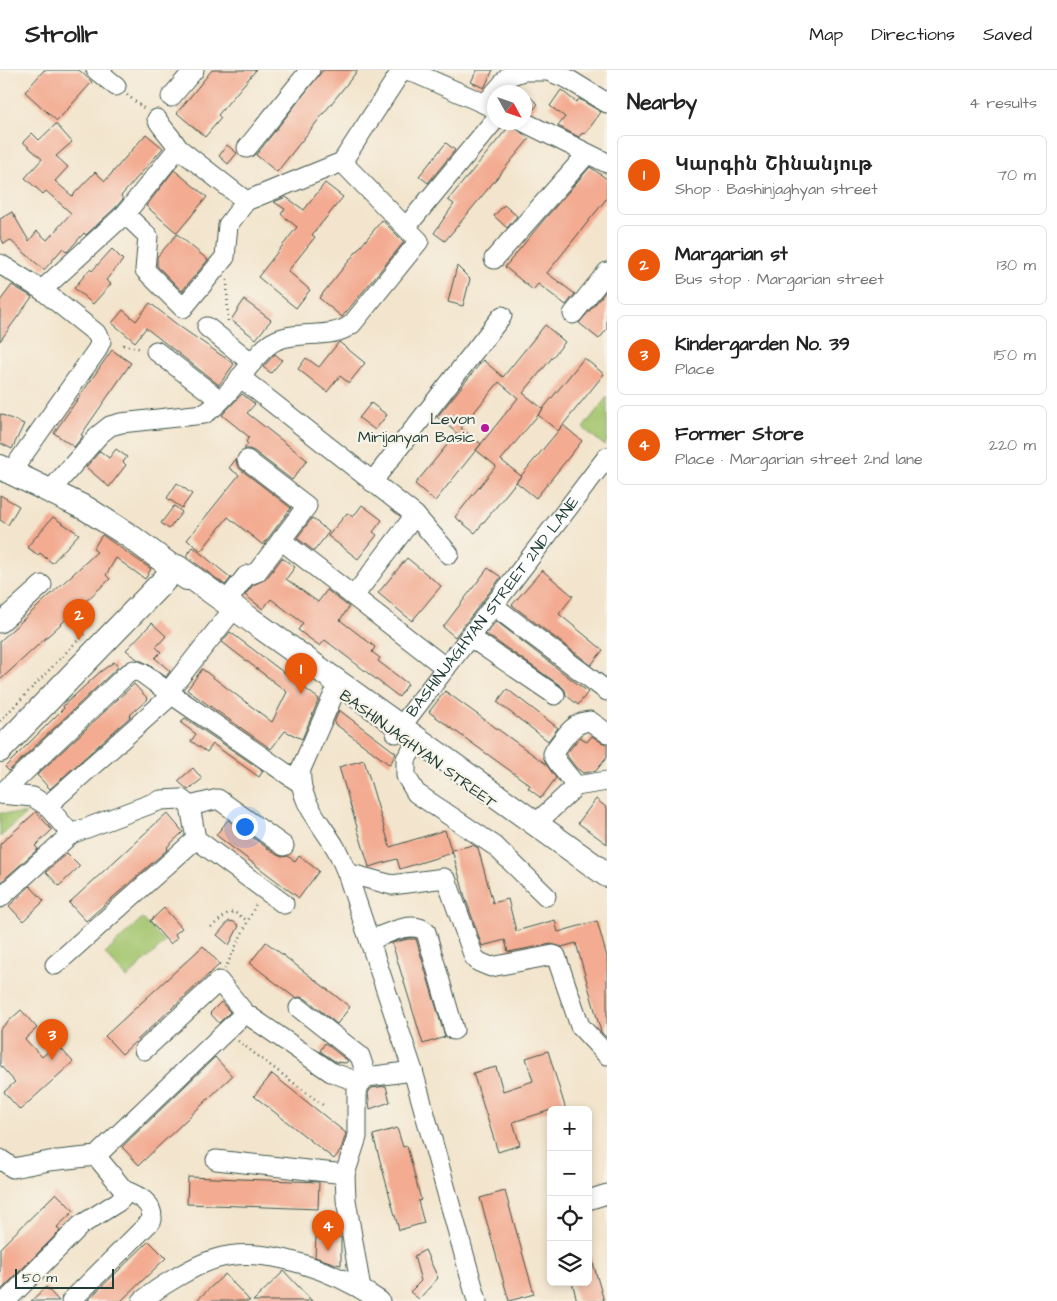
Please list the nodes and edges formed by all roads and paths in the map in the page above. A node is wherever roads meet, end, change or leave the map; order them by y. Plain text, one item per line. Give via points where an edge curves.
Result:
1 (96, 70) edge
2 (194, 70) edge
3 (310, 70) edge
4 (402, 70) edge
5 (408, 70) edge
6 (503, 85) edge
7 (116, 86) joint
8 (171, 97) dead end
9 (607, 103) edge
10 (487, 105) edge
11 (157, 119) joint
12 (532, 126) edge
13 (487, 130) edge
14 (178, 148) junction
15 (247, 148) dead end
16 (587, 154) junction
17 (342, 162) junction
18 (607, 163) edge
19 (246, 201) junction
20 (125, 214) junction
21 (406, 228) junction
22 (494, 259) dead end
23 (3, 271) edge
24 (227, 271) dead end
25 (607, 272) edge
26 (42, 290) junction
27 (573, 314) dead end
28 (502, 316) dead end
29 (228, 326) dead end
30 (207, 327) dead end
31 (156, 351) dead end
32 (246, 370) junction
33 (220, 400) junction
34 (607, 458) edge
35 (247, 460) dead end
36 (6, 470) edge
37 (372, 482) junction
38 (50, 491) junction
39 (415, 515) junction
40 (282, 540) junction
41 (449, 554) dead end
42 (178, 569) junction
43 (42, 585) dead end
44 (354, 596) junction
45 (494, 606) junction
46 (229, 607) junction
47 (0, 623) edge
48 (470, 637) junction
49 (446, 668) junction
50 (336, 689) junction
51 (607, 691) edge
52 (168, 692) junction
53 (555, 695) dead end
54 (607, 733) edge
55 (404, 736) junction
56 (0, 750) edge
57 (0, 754) edge
58 (607, 781) edge
59 (300, 783) junction
60 (576, 786) junction
61 (0, 794) edge
62 (47, 806) junction
63 (190, 806) junction
64 (538, 825) junction
65 (71, 834) junction
66 (196, 838) junction
67 (284, 846) dead end
68 (347, 873) junction
69 (607, 875) edge
70 (607, 888) edge
71 (264, 889) junction
72 (546, 896) dead end
73 (0, 898) edge
74 (284, 904) dead end
75 (248, 921) junction
76 (211, 927) dead end
77 (370, 940) junction
78 (55, 964) dead end
79 (219, 981) junction
80 (299, 1008) dead end
81 (245, 1013) junction
82 (454, 1030) dead end
83 (226, 1032) junction
84 (144, 1050) dead end
85 (607, 1055) edge
86 (413, 1071) junction
87 (364, 1080) junction
88 (323, 1105) dead end
89 (96, 1156) junction
90 (216, 1160) dead end
91 (4, 1169) edge
92 (345, 1174) junction
93 (124, 1190) junction
94 (607, 1194) edge
95 (592, 1199) edge
96 (369, 1296) edge
97 (6, 1301) edge
98 (71, 1301) edge
99 (142, 1301) edge
100 (477, 1301) edge

1 - 7 street
2 - 8 street
3 - 15 street
4 - 17 street
5 - 10 street
6 - 9 street via 509,76 523,71 548,72 568,79
7 - 11 path
11 - 14 street
12 - 16 street
13 - 21 street
14 - 19 street
14 - 20 street
16 - 18 street
16 - 22 street
17 - 19 street
17 - 21 street
19 - 20 street via 228,225 225,257 182,308 145,270 148,236
20 - 26 street
21 - 32 street via 419,241 352,324 340,330 279,338 268,344
23 - 26 street
24 - 29 path
25 - 27 street
26 - 36 street via 96,333 100,341 97,350
28 - 37 street
30 - 32 street
31 - 33 street
32 - 33 street
32 - 37 street
33 - 38 street via 204,414 110,426
34 - 45 street, BASHINJAGHYAN STREET 2ND LANE
35 - 40 street via 307,506
36 - 38 main road, BASHINJAGHYAN STREET
37 - 39 street
38 - 42 main road, BASHINJAGHYAN STREET via 87,509
39 - 41 street
39 - 44 street
40 - 44 street
40 - 46 street via 257,572 246,576
42 - 46 main road, BASHINJAGHYAN STREET
42 - 56 main road
42 - 57 main road
43 - 47 street
44 - 49 street
45 - 48 street, BASHINJAGHYAN STREET 2ND LANE
45 - 51 street
46 - 50 main road, BASHINJAGHYAN STREET
46 - 52 street
46 - 55 main road, BASHINJAGHYAN STREET
48 - 49 street, BASHINJAGHYAN STREET 2ND LANE
48 - 53 street
49 - 55 street, BASHINJAGHYAN STREET 2ND LANE
50 - 55 main road, BASHINJAGHYAN STREET
50 - 59 street via 301,769
52 - 59 street
52 - 61 street via 134,670
52 - 62 street via 165,701
54 - 60 street via 590,721 583,721 575,725 555,750 556,761
55 - 64 main road, BASHINJAGHYAN STREET
55 - 70 main road, BASHINJAGHYAN STREET
55 - 72 street, BASHINJAGHYAN STREET 2ND LANE via 406,776 416,793 494,846
58 - 60 street
59 - 68 street via 304,799 336,848
60 - 64 street
61 - 62 street via 33,797
62 - 65 street
63 - 65 street via 181,799 161,800
63 - 66 street
63 - 67 street via 218,799
64 - 69 main road, BASHINJAGHYAN STREET
65 - 73 street
66 - 71 street
66 - 78 street
68 - 77 street
68 - 85 street via 392,885 444,878 474,957 484,965 498,967 556,956 580,1026
71 - 74 street
71 - 75 path
75 - 76 path via 234,912
75 - 79 path
77 - 82 street via 411,926 426,932
77 - 86 street
79 - 81 street
79 - 84 street
80 - 87 street via 360,1056
81 - 83 street
81 - 87 street via 331,1072
83 - 88 path
83 - 89 street
86 - 87 street
86 - 100 street
87 - 92 street via 357,1090 357,1137
89 - 91 street
89 - 93 street
90 - 92 street
92 - 96 street via 346,1200
93 - 97 street via 118,1202 81,1225
93 - 98 street via 150,1206 152,1220
94 - 95 street
96 - 99 street via 320,1270 270,1256 243,1254 215,1259 180,1276

